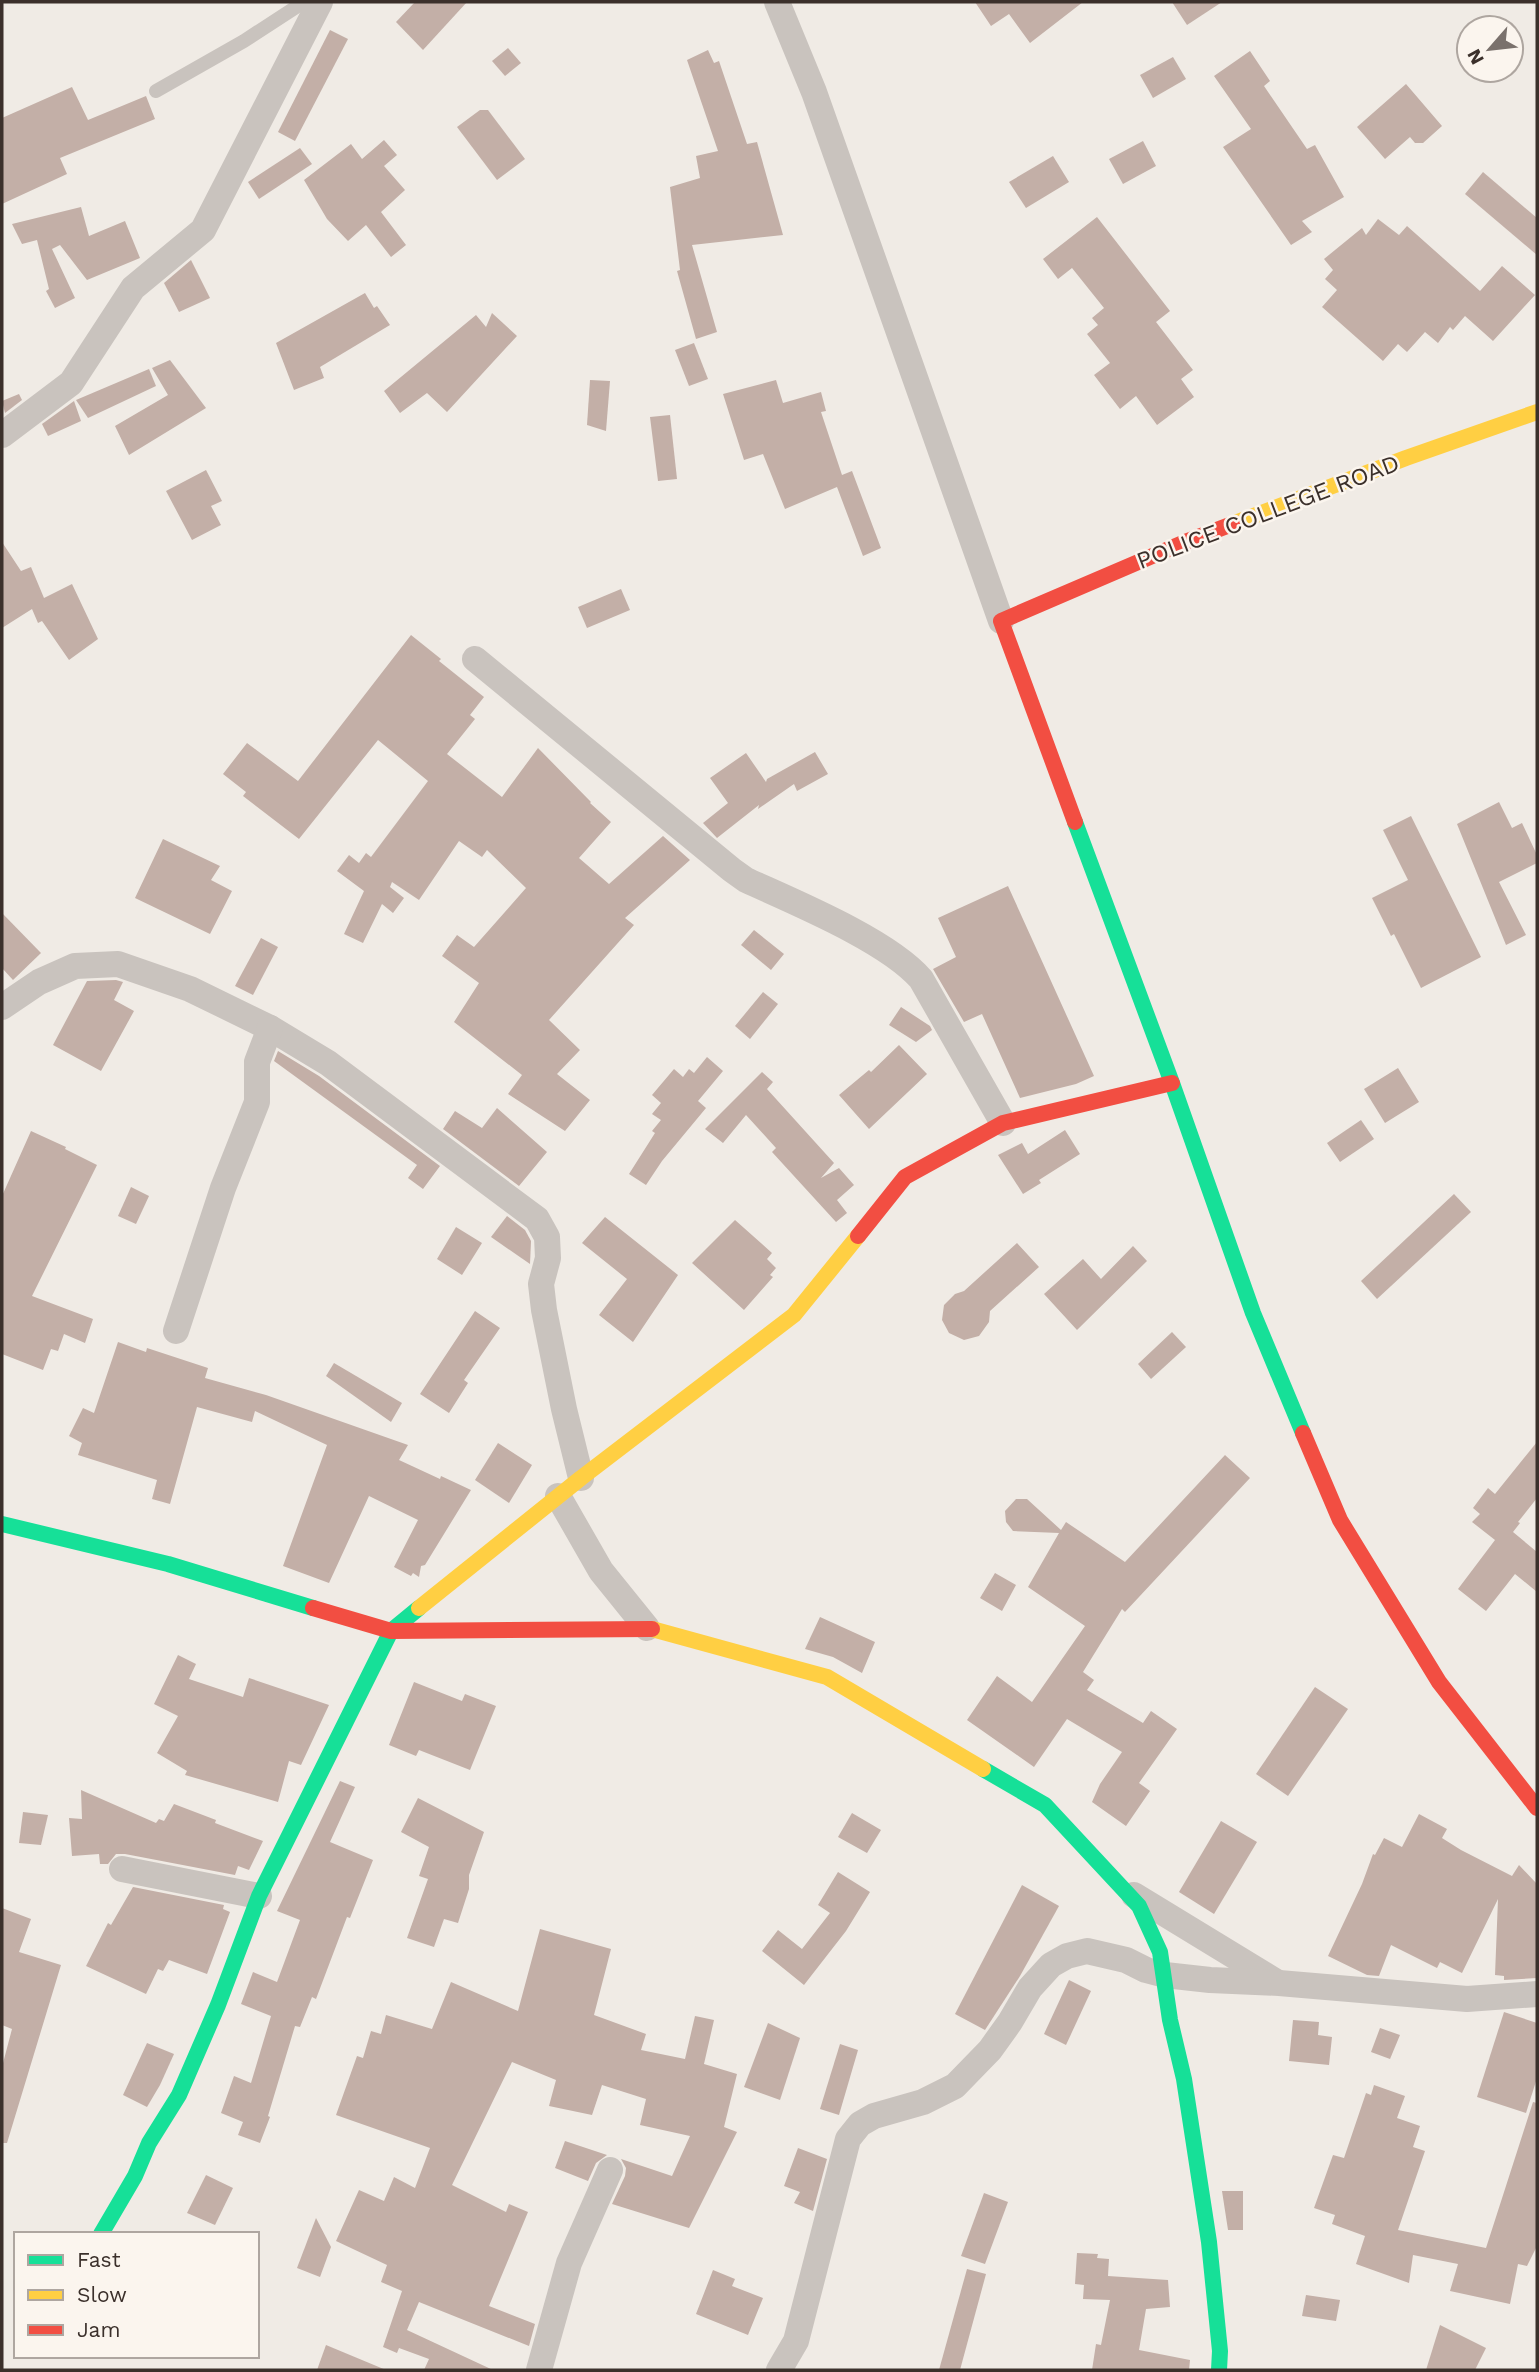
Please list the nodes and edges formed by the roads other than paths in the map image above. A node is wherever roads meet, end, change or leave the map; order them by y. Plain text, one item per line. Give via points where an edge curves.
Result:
1 (304, 2) edge
2 (320, 2) edge
3 (777, 2) edge
4 (156, 91) dead end
5 (1537, 412) edge
6 (2, 435) edge
7 (1001, 621) junction
8 (475, 659) dead end
9 (2, 1007) edge
10 (270, 1028) junction
11 (1172, 1083) junction
12 (1003, 1123) junction
13 (176, 1331) dead end
14 (581, 1478) junction
15 (558, 1496) junction
16 (2, 1524) edge
17 (647, 1628) junction
18 (391, 1631) junction
19 (1537, 1808) edge
20 (122, 1869) dead end
21 (1125, 1889) junction
22 (259, 1896) junction
23 (1165, 1975) junction
24 (1279, 1983) junction
25 (1537, 1994) edge
26 (610, 2170) dead end
27 (102, 2232) edge
28 (539, 2370) edge
29 (779, 2370) edge
30 (1219, 2370) edge

1 - 4 lane
2 - 6 street via 203,230 133,288 71,383
3 - 7 street via 814,92
5 - 7 street, POLICE COLLEGE ROAD via 1185,541
7 - 11 street
8 - 12 street via 746,880 862,937 907,965 920,979
9 - 10 street via 39,982 75,966 118,964 190,989
10 - 13 street via 257,1062 257,1102
10 - 14 street via 328,1063 537,1219 547,1237 548,1258 541,1284 544,1310
11 - 12 street
11 - 19 street via 1253,1313 1340,1520 1439,1682
12 - 14 street via 905,1177 794,1315
14 - 15 street
15 - 17 street via 601,1571
15 - 18 street
16 - 18 street via 168,1564
17 - 18 street
17 - 21 street via 827,1677 1045,1805
18 - 22 street
20 - 22 street
21 - 23 street via 1139,1906
21 - 24 street
22 - 27 street via 179,2095
23 - 24 street
23 - 29 street via 1109,1955 1087,1951 1067,1956 1051,1965 1030,1988 990,2050 955,2086 860,2124 848,2139 796,2341
23 - 30 street via 1209,2242
24 - 25 street via 1467,1999
26 - 28 street via 569,2263

